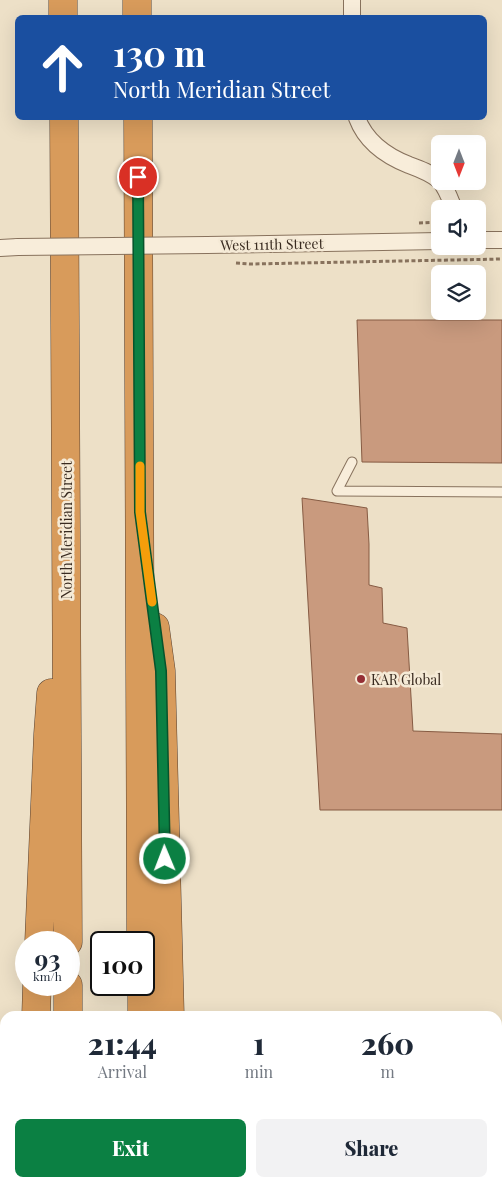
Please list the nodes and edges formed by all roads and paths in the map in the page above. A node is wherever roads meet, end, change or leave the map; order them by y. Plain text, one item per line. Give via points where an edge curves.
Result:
1 (63, 0) edge
2 (137, 0) edge
3 (352, 0) edge
4 (63, 15) edge
5 (137, 15) edge
6 (352, 15) edge
7 (64, 120) edge
8 (138, 120) edge
9 (358, 120) edge
10 (451, 200) edge
11 (426, 222) dead end
12 (431, 222) edge
13 (486, 240) edge
14 (502, 240) edge
15 (431, 241) edge
16 (0, 248) edge
17 (502, 259) edge
18 (231, 263) dead end
19 (352, 462) dead end
20 (502, 492) edge
21 (140, 512) junction
22 (66, 517) junction
23 (39, 931) edge
24 (68, 931) edge
25 (142, 931) edge
26 (37, 996) edge
27 (68, 996) edge
28 (142, 996) edge
29 (36, 1011) edge
30 (68, 1011) edge
31 (142, 1011) edge
32 (170, 1011) edge

1 - 4 highway
2 - 5 highway
3 - 6 street
7 - 22 highway, North Meridian Street
8 - 21 highway
9 - 10 street via 378,149 428,173 446,188
11 - 12 path
13 - 14 street
15 - 16 street, West 111th Street, bridge
17 - 18 path
19 - 20 lane via 337,491
21 - 25 highway
21 - 32 highway via 161,671
22 - 23 highway via 48,734
22 - 24 highway, North Meridian Street
26 - 29 highway
27 - 30 highway
28 - 31 highway

